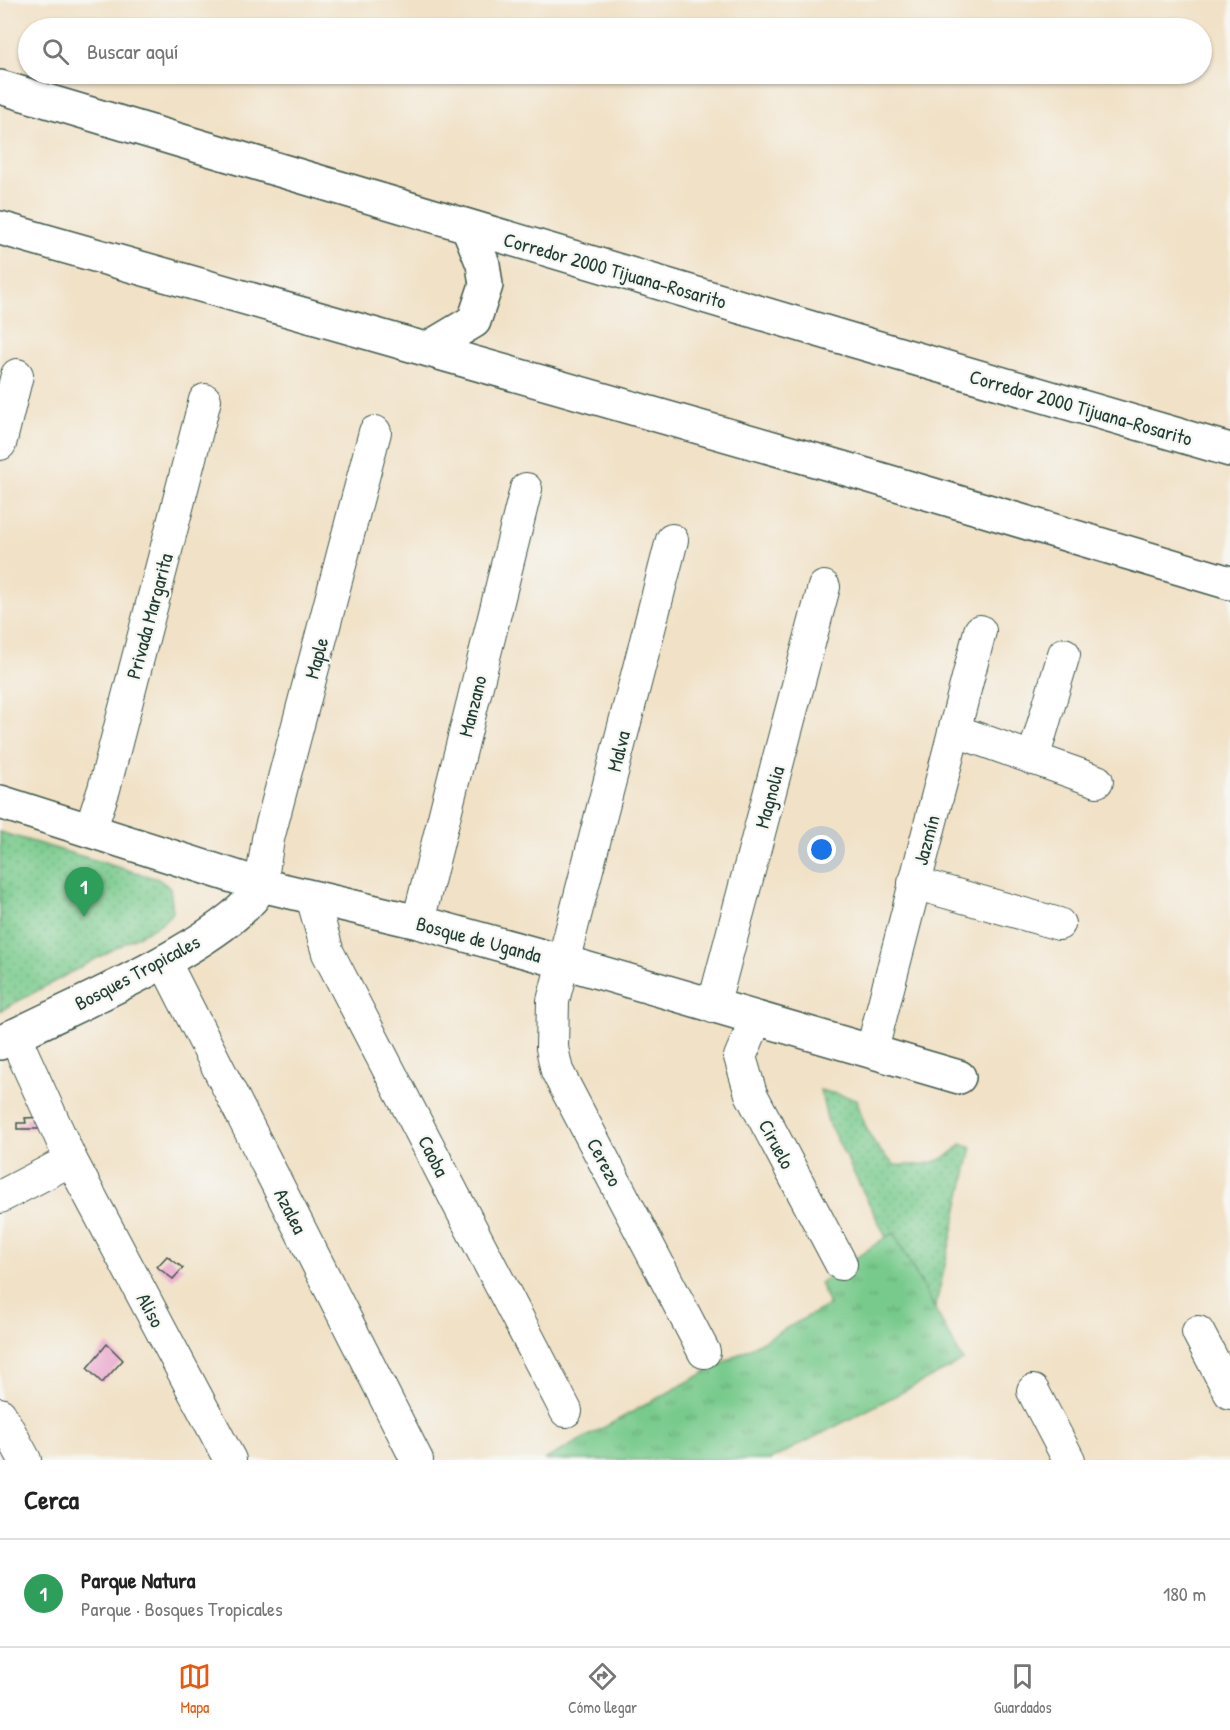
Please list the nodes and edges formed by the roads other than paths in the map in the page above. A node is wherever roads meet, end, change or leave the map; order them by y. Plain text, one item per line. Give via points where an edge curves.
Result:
1 (0, 87) edge
2 (468, 227) junction
3 (0, 228) edge
4 (427, 349) junction
5 (17, 375) dead end
6 (205, 400) dead end
7 (375, 432) dead end
8 (0, 444) edge
9 (1230, 450) edge
10 (526, 489) dead end
11 (672, 540) dead end
12 (1230, 583) edge
13 (824, 587) dead end
14 (980, 631) dead end
15 (1064, 654) dead end
16 (956, 731) junction
17 (1033, 759) junction
18 (1096, 780) dead end
19 (0, 802) edge
20 (90, 831) junction
21 (914, 883) junction
22 (261, 885) junction
23 (312, 897) junction
24 (418, 922) junction
25 (1059, 924) dead end
26 (164, 961) junction
27 (564, 962) junction
28 (713, 1007) junction
29 (756, 1019) junction
30 (7, 1039) edge
31 (872, 1050) junction
32 (959, 1077) dead end
33 (71, 1160) junction
34 (0, 1197) edge
35 (841, 1264) dead end
36 (1198, 1332) dead end
37 (704, 1352) dead end
38 (1033, 1391) dead end
39 (1230, 1393) edge
40 (566, 1411) dead end
41 (0, 1414) edge
42 (25, 1460) edge
43 (230, 1460) edge
44 (417, 1460) edge
45 (1069, 1460) edge

1 - 2 main road, Corredor 2000 Tijuana-Rosarito
2 - 4 main road via 483,264 486,285 474,321
2 - 9 main road, Corredor 2000 Tijuana-Rosarito
3 - 4 main road
4 - 12 main road
5 - 8 street
6 - 20 street, Privada Margarita
7 - 22 street, Maple via 268,839
10 - 24 street, Manzano
11 - 27 street, Malva
13 - 28 street, Magnolia
14 - 16 street, Jazmín
15 - 17 street
16 - 17 street
16 - 21 street, Jazmín
17 - 18 street
19 - 20 main road, Bosque de Uganda
20 - 22 main road, Bosque de Uganda
21 - 25 street
21 - 31 street, Jazmín
22 - 23 main road, Bosque de Uganda
22 - 26 main road, Bosques Tropicales via 231,920
23 - 24 main road, Bosque de Uganda
23 - 40 street, Caoba via 328,953
24 - 27 main road, Bosque de Uganda
26 - 30 main road, Bosques Tropicales
26 - 44 street, Azalea
27 - 28 main road, Bosque de Uganda
27 - 37 street, Cerezo via 553,1001 552,1048 557,1071
28 - 29 main road, Bosque de Uganda
29 - 31 main road, Bosque de Uganda
29 - 35 street, Ciruelo via 740,1057 751,1094
30 - 33 street, Aliso
31 - 32 main road, Bosque de Uganda
33 - 34 street
33 - 43 street, Aliso
36 - 39 street
38 - 45 street
41 - 42 street

